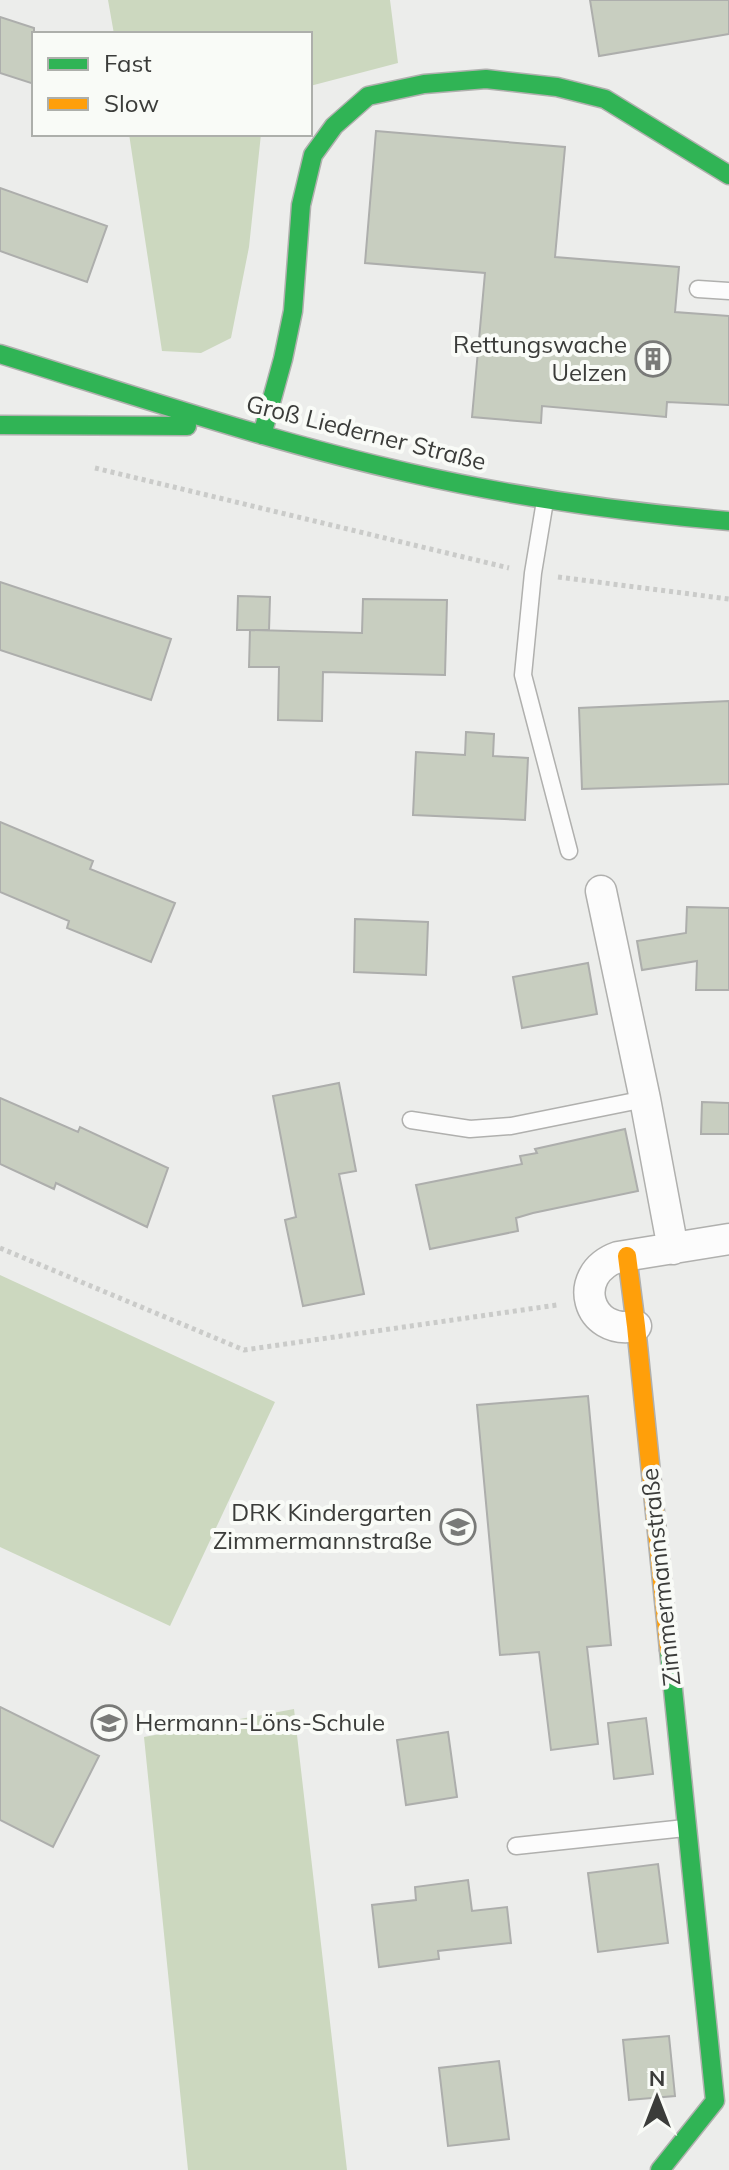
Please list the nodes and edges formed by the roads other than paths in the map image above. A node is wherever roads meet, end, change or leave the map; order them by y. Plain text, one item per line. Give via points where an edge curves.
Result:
1 (729, 175) edge
2 (698, 289) dead end
3 (729, 291) edge
4 (0, 354) edge
5 (0, 425) edge
6 (238, 427) junction
7 (262, 435) junction
8 (546, 500) junction
9 (729, 521) edge
10 (569, 851) dead end
11 (601, 891) dead end
12 (645, 1099) junction
13 (411, 1120) dead end
14 (729, 1239) edge
15 (673, 1249) junction
16 (627, 1256) junction
17 (636, 1326) junction
18 (686, 1828) junction
19 (516, 1846) dead end
20 (718, 2038) edge
21 (660, 2170) edge

1 - 7 street via 605,99 557,87 486,79 368,96 334,126 313,155 301,205 293,311
2 - 3 lane
4 - 6 street, Groß Liederner Straße
5 - 6 street
6 - 7 street, Groß Liederner Straße
7 - 8 street, Groß Liederner Straße
8 - 9 street, Groß Liederner Straße
8 - 10 lane via 523,675
11 - 12 street
12 - 13 lane via 511,1126 470,1129
12 - 15 street
14 - 15 street
15 - 16 street
16 - 17 street, Zimmermannstraße
16 - 17 street via 597,1270 589,1286 590,1300 603,1321 624,1329
17 - 18 street, Zimmermannstraße
18 - 19 lane
18 - 20 street, Zimmermannstraße
20 - 21 street, Zimmermannstraße via 715,2101

